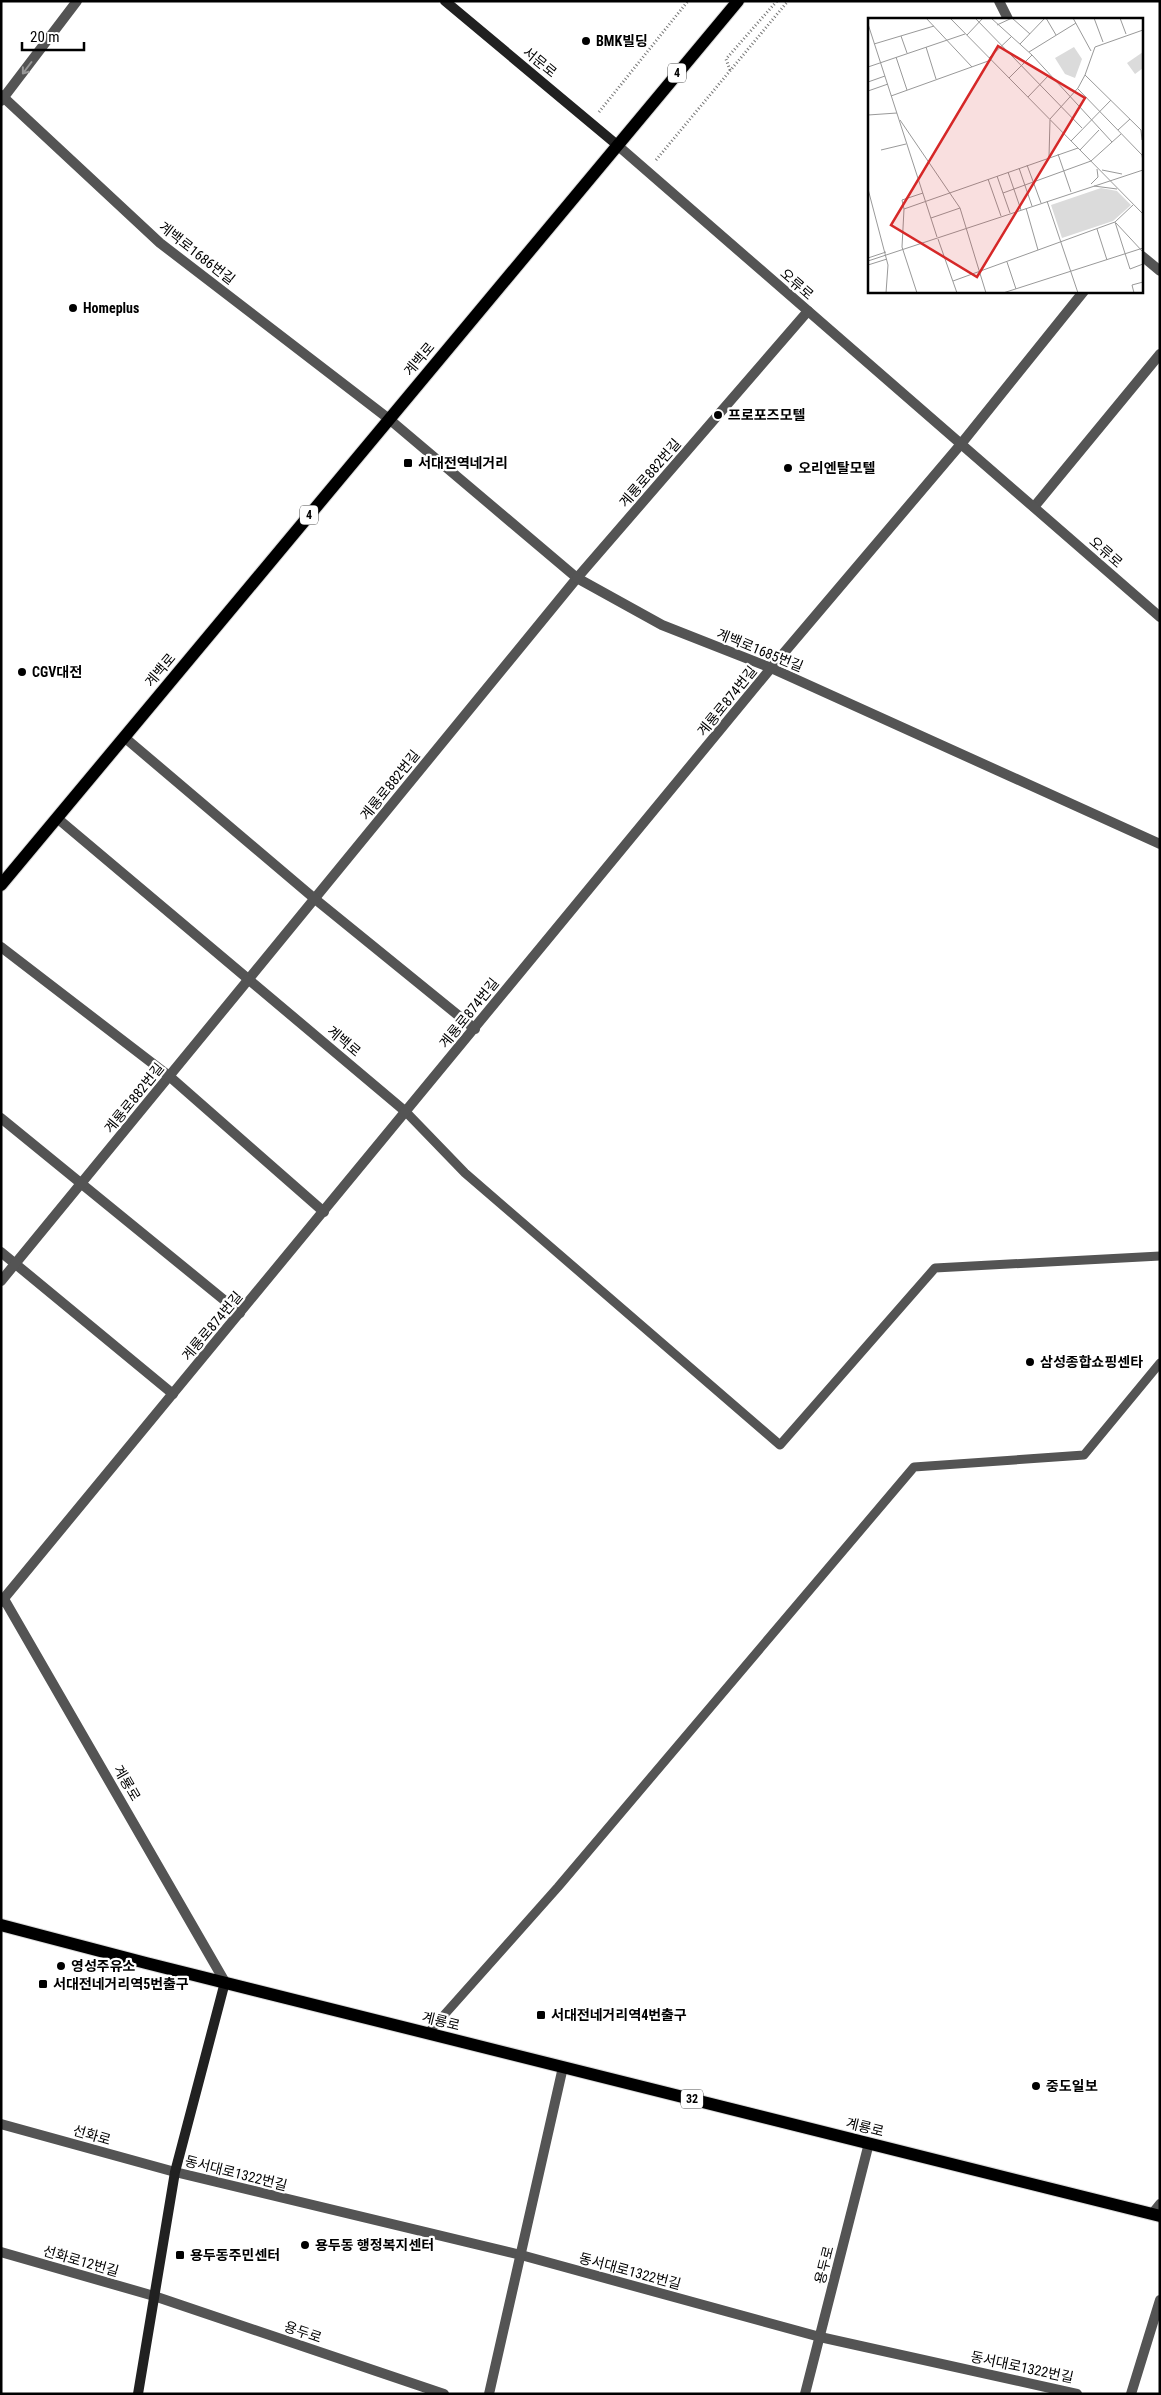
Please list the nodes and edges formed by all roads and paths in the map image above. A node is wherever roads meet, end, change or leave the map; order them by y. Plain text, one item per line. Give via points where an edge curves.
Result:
1 (77, 1) edge
2 (445, 1) edge
3 (688, 1) edge
4 (738, 1) edge
5 (777, 1) edge
6 (788, 1) edge
7 (999, 1) edge
8 (1008, 18) edge
9 (730, 70) junction
10 (2, 98) edge
11 (591, 122) junction
12 (616, 144) junction
13 (647, 172) junction
14 (1144, 258) edge
15 (1160, 271) edge
16 (1083, 292) edge
17 (808, 311) junction
18 (1160, 354) edge
19 (389, 419) junction
20 (961, 444) junction
21 (1034, 507) junction
22 (578, 578) junction
23 (1160, 617) edge
24 (771, 668) junction
25 (124, 737) junction
26 (57, 818) junction
27 (1160, 844) edge
28 (1, 885) edge
29 (315, 898) junction
30 (1, 947) edge
31 (248, 980) junction
32 (475, 1029) junction
33 (169, 1076) junction
34 (406, 1112) junction
35 (1, 1118) edge
36 (81, 1184) junction
37 (324, 1212) junction
38 (1, 1252) edge
39 (1160, 1256) edge
40 (16, 1264) junction
41 (1, 1281) edge
42 (240, 1313) junction
43 (1160, 1363) edge
44 (173, 1394) junction
45 (2, 1600) edge
46 (1, 1925) edge
47 (225, 1982) junction
48 (428, 2033) junction
49 (563, 2067) junction
50 (1, 2124) edge
51 (868, 2143) junction
52 (175, 2172) junction
53 (1157, 2212) edge
54 (1, 2252) edge
55 (522, 2256) junction
56 (154, 2296) junction
57 (1160, 2300) edge
58 (820, 2337) junction
59 (138, 2394) edge
60 (444, 2394) edge
61 (489, 2394) edge
62 (805, 2394) edge
63 (1077, 2394) edge
64 (1131, 2394) edge

1 -> 10 street
2 - 11 main road, 서문로
3 - 11 path
4 - 12 main road, 계백로 / 4
5 - 9 path via 726,59
6 - 9 path
7 - 8 street
9 - 13 path
10 - 19 street, 계백로1686번길 via 160,243
11 - 12 main road, 서문로
12 - 13 street, 오류로
12 - 19 main road, 계백로 / 4
13 - 17 street, 오류로
14 - 15 street
16 - 20 street
17 - 20 street, 오류로
17 - 22 street, 계룡로882번길
18 - 21 street
19 - 22 street, 계백로1685번길
19 - 25 main road, 계백로 / 4
20 - 21 street, 오류로
20 - 24 street, 계룡로874번길
21 - 23 street, 오류로
22 - 24 street, 계백로1685번길 via 662,625
22 - 29 street, 계룡로882번길
24 - 27 street, 계백로1685번길
24 - 32 street, 계룡로874번길
25 - 26 main road, 계백로 / 4
25 - 29 street
26 - 28 main road, 계백로 / 4
26 - 31 street, 계백로
29 - 31 street, 계룡로882번길
29 - 32 street
30 - 33 street
31 - 33 street, 계룡로882번길
31 - 34 street, 계백로
32 - 34 street, 계룡로874번길
33 - 36 street, 계룡로882번길
33 - 37 street
34 - 37 street, 계룡로874번길
34 - 39 lane via 465,1172 780,1445 935,1268
35 - 36 street
36 - 40 street, 계룡로882번길
36 - 42 street
37 - 42 street, 계룡로874번길
38 - 40 street
40 - 41 street, 계룡로882번길
40 - 44 street
42 - 44 street, 계룡로874번길
43 - 48 lane via 1084,1454 914,1466 558,1887
44 - 45 street, 계룡로874번길
45 - 47 street, 계룡로
46 - 47 main road, 계룡로 / 32
47 - 48 main road, 계룡로 / 32
47 - 52 main road
48 - 49 main road, 계룡로 / 32
49 - 51 main road, 계룡로 / 32
49 - 55 street
50 - 52 street, 선화로
51 - 53 main road, 계룡로 / 32
51 - 58 street, 용두로
52 - 55 street, 동서대로1322번길
52 - 56 main road
54 - 56 street, 선화로12번길
55 - 58 street, 동서대로1322번길
55 - 61 street
56 - 59 main road
56 - 60 street, 용두로
57 - 64 street
58 - 62 street, 용두로
58 - 63 street, 동서대로1322번길

